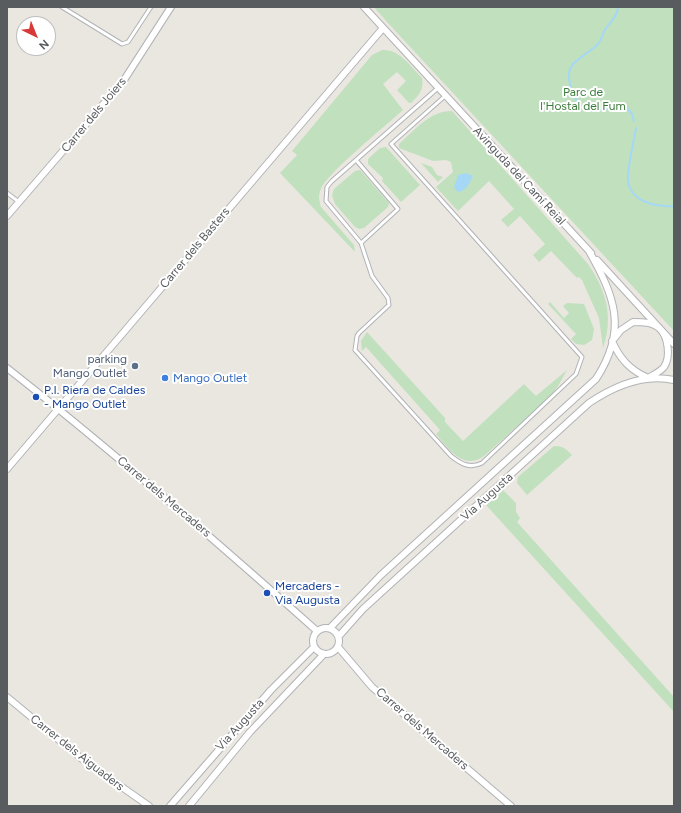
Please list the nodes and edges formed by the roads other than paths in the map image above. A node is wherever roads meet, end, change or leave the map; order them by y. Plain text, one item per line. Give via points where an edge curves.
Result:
1 (62, 7) edge
2 (151, 7) edge
3 (171, 7) edge
4 (364, 7) edge
5 (382, 28) junction
6 (438, 88) junction
7 (445, 96) junction
8 (356, 160) junction
9 (7, 192) edge
10 (19, 202) junction
11 (7, 216) edge
12 (361, 243) junction
13 (588, 251) junction
14 (660, 329) junction
15 (612, 341) junction
16 (674, 344) edge
17 (7, 368) edge
18 (648, 378) junction
19 (674, 380) edge
20 (58, 408) junction
21 (7, 469) edge
22 (330, 628) junction
23 (316, 631) junction
24 (339, 636) junction
25 (314, 647) junction
26 (338, 647) junction
27 (324, 654) junction
28 (7, 698) edge
29 (149, 806) edge
30 (170, 806) edge
31 (189, 806) edge
32 (511, 806) edge

1 - 2 lane via 122,44 128,42
3 - 10 street, Carrer dels Joiers via 124,80
4 - 5 street, Avinguda del Camí Reial
5 - 6 street, Avinguda del Camí Reial
5 - 20 street, Carrer dels Basters
6 - 7 street, Avinguda del Camí Reial
6 - 8 lane
7 - 12 lane via 391,144 582,357 576,374 482,463 468,466 459,462 355,350 356,336 389,304 388,298 372,276
7 - 13 street, Avinguda del Camí Reial
8 - 12 lane via 332,181 325,194 330,207
8 - 12 lane via 398,209
9 - 10 lane
10 - 11 street, Carrer dels Joiers
13 - 14 street, Avinguda del Camí Reial
13 - 15 street, Via Augusta via 605,280 612,299 615,322
14 - 15 street, Via Augusta via 650,324 633,322 621,330
14 - 16 street, Avinguda del Camí Reial
14 - 18 street, Via Augusta via 666,341 667,360 664,367
15 - 18 street, Via Augusta via 628,366
15 - 22 street, Via Augusta via 606,364 596,379 381,575
17 - 20 street, Carrer dels Mercaders
18 - 19 street, Via Augusta
18 - 24 street, Via Augusta via 605,392 589,403 363,609
20 - 21 street, Carrer dels Basters
20 - 23 street, Carrer dels Mercaders via 199,526
22 - 23 street
22 - 24 street
23 - 25 street via 313,638
24 - 26 street
25 - 27 street
25 - 30 street, Via Augusta via 255,707
26 - 27 street
26 - 32 street, Carrer dels Mercaders via 372,687
27 - 31 street, Via Augusta via 250,732
28 - 29 street, Carrer dels Aiguaders via 82,759

